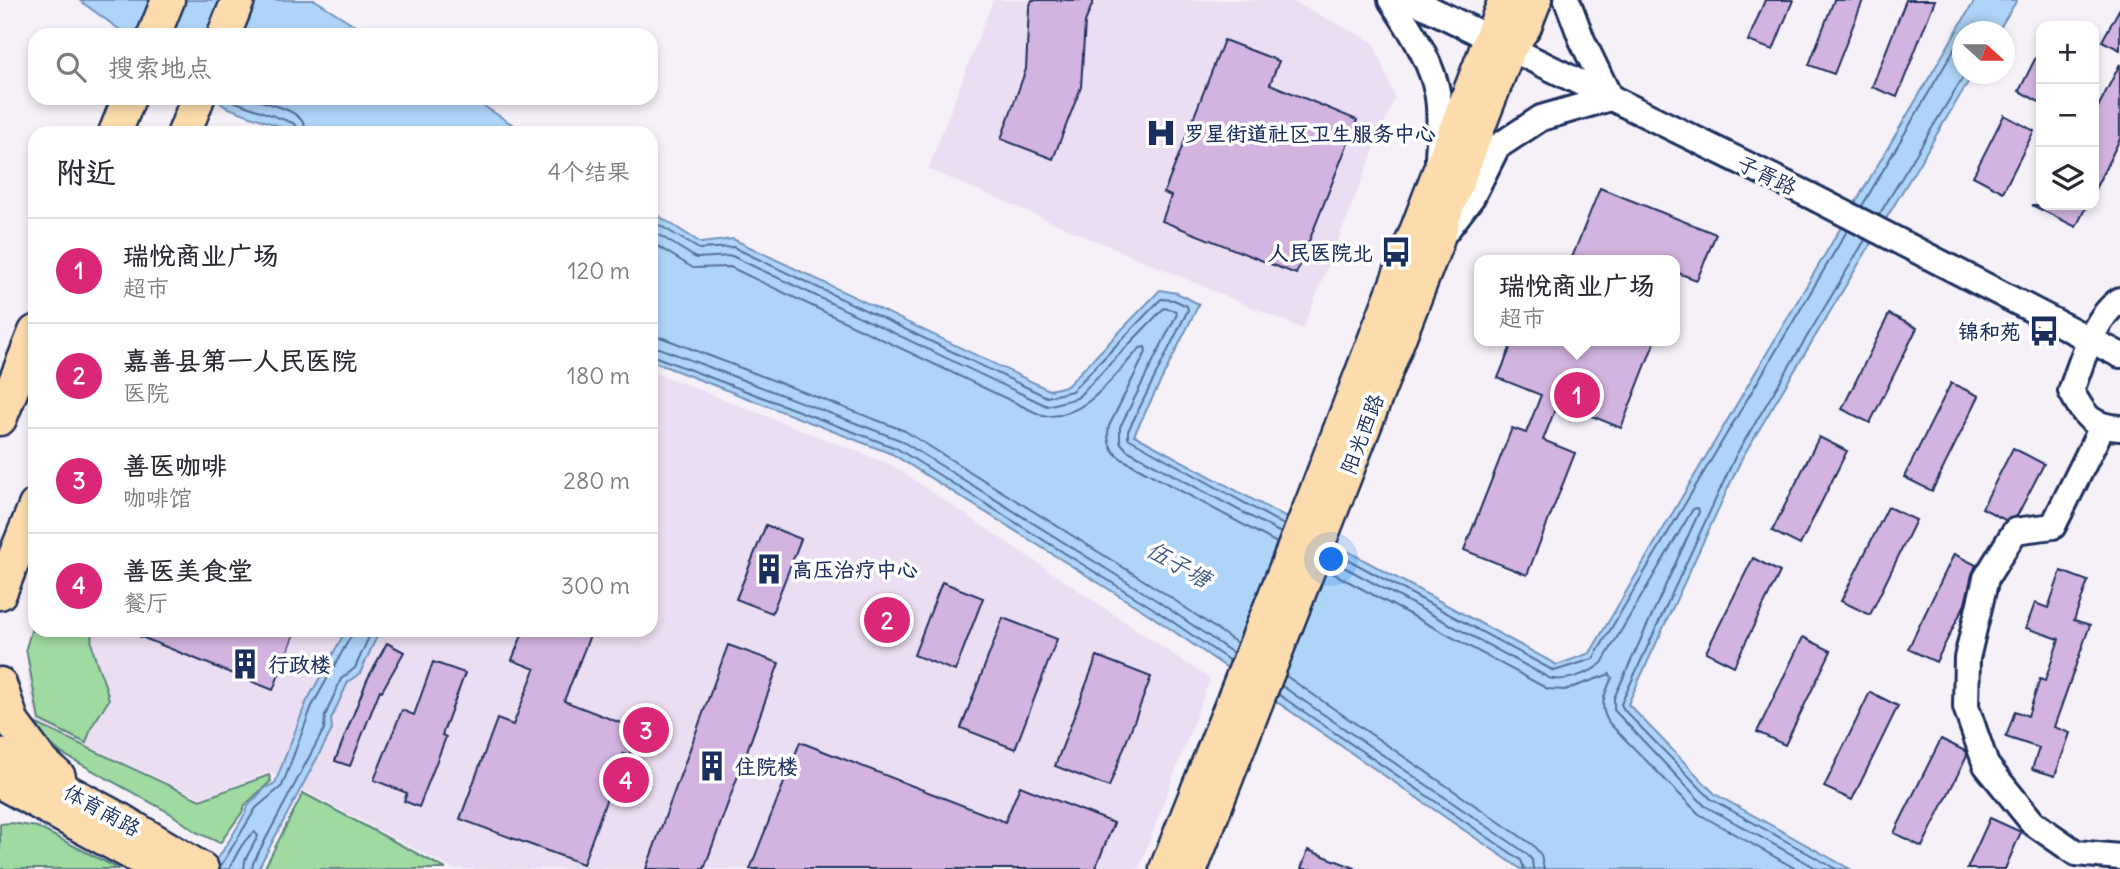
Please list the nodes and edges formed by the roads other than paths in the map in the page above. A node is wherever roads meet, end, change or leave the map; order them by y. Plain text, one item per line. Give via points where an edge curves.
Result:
1 (168, 0) edge
2 (238, 0) edge
3 (1391, 0) edge
4 (1412, 0) edge
5 (1505, 0) edge
6 (1535, 0) edge
7 (1567, 0) edge
8 (157, 28) edge
9 (227, 28) edge
10 (1499, 44) junction
11 (1610, 98) junction
12 (126, 105) edge
13 (118, 126) edge
14 (1437, 173) junction
15 (1436, 244) junction
16 (2120, 300) edge
17 (2091, 341) junction
18 (28, 349) edge
19 (2120, 355) edge
20 (0, 419) edge
21 (2111, 427) edge
22 (1323, 503) junction
23 (28, 523) edge
24 (0, 593) edge
25 (0, 684) edge
26 (1238, 720) junction
27 (0, 755) edge
28 (0, 782) edge
29 (0, 801) edge
30 (89, 803) junction
31 (61, 815) junction
32 (2120, 857) edge
33 (199, 868) edge
34 (160, 869) edge
35 (1166, 869) edge
36 (1191, 869) edge

1 - 8 main road
2 - 9 main road
3 - 14 street via 1419,45 1435,83 1440,121
4 - 10 street, 子胥路
5 - 10 main road, 阳光西路
6 - 10 main road, 阳光西路 via 1525,26
7 - 11 street
10 - 11 street, 子胥路
10 - 14 main road, 阳光西路
10 - 15 main road, 阳光西路
11 - 15 street via 1541,118 1497,147 1472,197
11 - 17 street, 子胥路
12 - 13 main road
14 - 22 main road, 阳光西路
15 - 22 main road, 阳光西路
16 - 17 street via 2109,307
17 - 19 street, 子胥路
17 - 21 street via 2071,391 2083,412
18 - 20 main road
21 - 32 street via 2053,526 2015,531 1986,578 1966,658 1966,707 1986,765 2033,823 2076,853
22 - 26 main road, 阳光西路
23 - 24 main road
25 - 30 main road via 13,723 34,752
26 - 35 main road, 阳光西路
26 - 36 main road, 阳光西路
27 - 30 main road, 体育南路
28 - 31 main road, 体育南路
29 - 31 main road via 35,802
30 - 33 main road, 体育南路
31 - 34 main road, 体育南路

